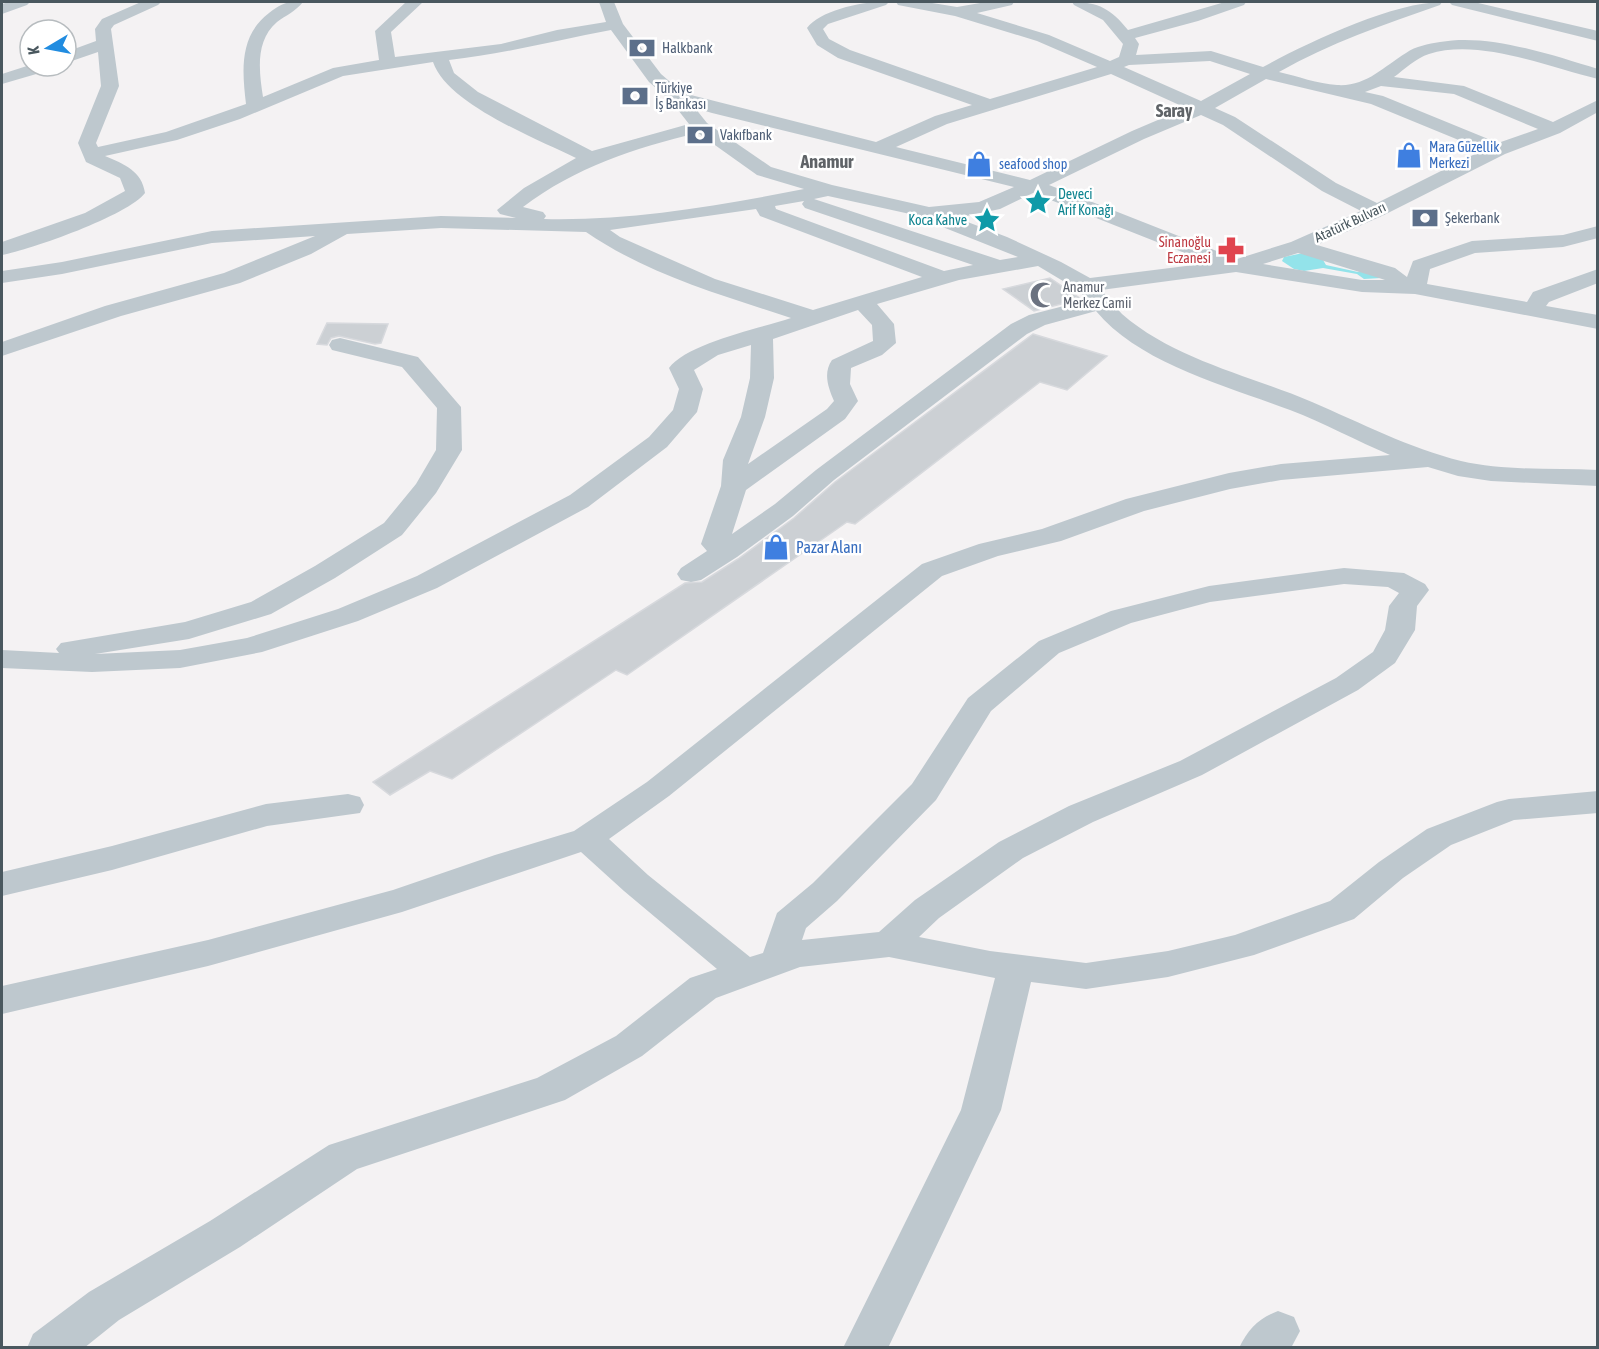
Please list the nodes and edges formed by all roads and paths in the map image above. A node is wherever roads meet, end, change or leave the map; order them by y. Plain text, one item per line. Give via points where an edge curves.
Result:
1 (153, 2) edge
2 (295, 2) edge
3 (415, 2) edge
4 (607, 2) edge
5 (881, 2) edge
6 (903, 2) edge
7 (1007, 2) edge
8 (1080, 2) edge
9 (1239, 2) edge
10 (1435, 2) edge
11 (1457, 2) edge
12 (958, 12) junction
13 (615, 26) junction
14 (1124, 36) junction
15 (1598, 36) edge
16 (105, 43) junction
17 (78, 53) edge
18 (440, 57) junction
19 (388, 63) junction
20 (1118, 64) junction
21 (18, 74) edge
22 (1266, 74) junction
23 (1598, 74) edge
24 (2, 79) edge
25 (1378, 81) junction
26 (1338, 91) junction
27 (677, 97) junction
28 (989, 105) junction
29 (255, 106) junction
30 (1200, 109) junction
31 (1592, 112) edge
32 (701, 127) junction
33 (1554, 129) junction
34 (881, 147) junction
35 (1498, 150) junction
36 (91, 154) junction
37 (590, 157) junction
38 (764, 171) junction
39 (1033, 186) junction
40 (828, 190) junction
41 (793, 197) junction
42 (765, 204) junction
43 (916, 209) junction
44 (1377, 211) junction
45 (351, 226) junction
46 (591, 226) junction
47 (1598, 232) edge
48 (1298, 246) junction
49 (2, 249) edge
50 (1039, 260) junction
51 (1236, 266) junction
52 (1000, 267) junction
53 (1598, 275) edge
54 (2, 277) edge
55 (944, 278) junction
56 (1415, 288) junction
57 (1093, 294) junction
58 (862, 301) junction
59 (1533, 309) junction
60 (812, 317) junction
61 (1598, 321) edge
62 (762, 335) junction
63 (339, 345) dead end
64 (2, 349) edge
65 (1429, 459) junction
66 (1598, 478) edge
67 (735, 486) junction
68 (727, 551) junction
69 (691, 574) dead end
70 (10, 659) edge
71 (1598, 802) edge
72 (348, 805) dead end
73 (586, 839) junction
74 (2, 884) edge
75 (889, 944) junction
76 (762, 967) junction
77 (1016, 967) junction
78 (2, 1000) edge
79 (50, 1347) edge
80 (865, 1347) edge

1 - 16 street via 108,22 103,29
2 - 29 street via 262,29 253,51 250,68
3 - 19 street via 383,31
4 - 13 street
5 - 28 street via 822,21 814,28 823,42 844,54
6 - 12 street
7 - 12 street
8 - 14 street via 1109,17
9 - 14 street
10 - 22 street via 1299,54
11 - 15 street
12 - 20 street
13 - 18 street
13 - 27 street via 655,78
14 - 20 street via 1131,44
16 - 17 street
16 - 36 street via 110,86 87,143
18 - 19 street
18 - 37 street via 447,75 459,88
19 - 29 street via 339,72
20 - 22 street via 1211,56
20 - 28 street
20 - 30 street
21 - 24 street
22 - 26 street
22 - 30 street
23 - 25 street via 1535,57 1457,46 1423,50
25 - 26 street
25 - 33 street via 1458,90
26 - 35 street via 1377,100
27 - 32 street
27 - 34 street
28 - 34 street via 941,120
29 - 36 street via 171,136
30 - 39 street
30 - 44 street via 1229,121 1329,187
31 - 33 street, Atatürk Bulvarı
32 - 37 street via 628,143
32 - 38 street
33 - 35 street, Atatürk Bulvarı
34 - 39 street
35 - 44 street, Atatürk Bulvarı
36 - 49 street via 125,172 132,179 135,193 109,210
37 - 46 street via 547,179 507,210
38 - 40 street
38 - 41 street
39 - 43 street via 971,211
39 - 51 street
40 - 41 street
40 - 43 street
41 - 42 street
41 - 52 street
42 - 46 street
42 - 55 street via 767,212
43 - 50 street
44 - 48 street, Atatürk Bulvarı
45 - 46 street via 441,222
45 - 54 street via 212,237
45 - 64 street via 304,250 232,278 113,311
46 - 60 street via 613,241 698,280
47 - 56 street via 1563,241 1472,247 1420,265
48 - 51 street, Atatürk Bulvarı
48 - 56 street via 1387,273
50 - 52 street
50 - 57 street
51 - 56 street via 1362,286
51 - 57 street, Atatürk Bulvarı
52 - 55 street
53 - 59 street via 1541,297
55 - 58 street
56 - 59 street
57 - 65 street via 1137,336 1172,355
57 - 68 street, Atatürk Bulvarı via 1019,329
58 - 60 street
58 - 67 street via 883,324 885,343 874,352 840,365 838,384 846,401 836,414
59 - 61 street
60 - 62 street
62 - 67 street via 762,378 753,417 736,460
62 - 70 street via 710,350 681,368 691,389 685,412 658,442 579,501 427,582 348,615 252,646 180,659 92,663
63 - 70 street via 410,362 449,407 449,450 427,487 393,529 261,608 189,630
65 - 66 street via 1491,473
65 - 73 street via 1281,472 1229,481 1135,505 932,570 658,789
67 - 68 street via 715,544
68 - 69 street, Atatürk Bulvarı
71 - 77 street via 1509,810 1439,837 1342,910 1241,946 1168,964 1086,976
72 - 74 street via 266,815
73 - 76 street via 636,883
73 - 78 street via 402,900 208,953
75 - 76 street via 797,954
75 - 76 street via 927,909 1011,850 1081,814 1191,768 1347,684 1385,657 1400,630 1403,606 1415,590 1394,579 1344,576 1209,594 1121,617 1049,647 979,705 924,792 790,922
75 - 77 street
76 - 79 street via 703,988 629,1046 551,1089 343,1157 104,1306
77 - 80 street via 981,1110

